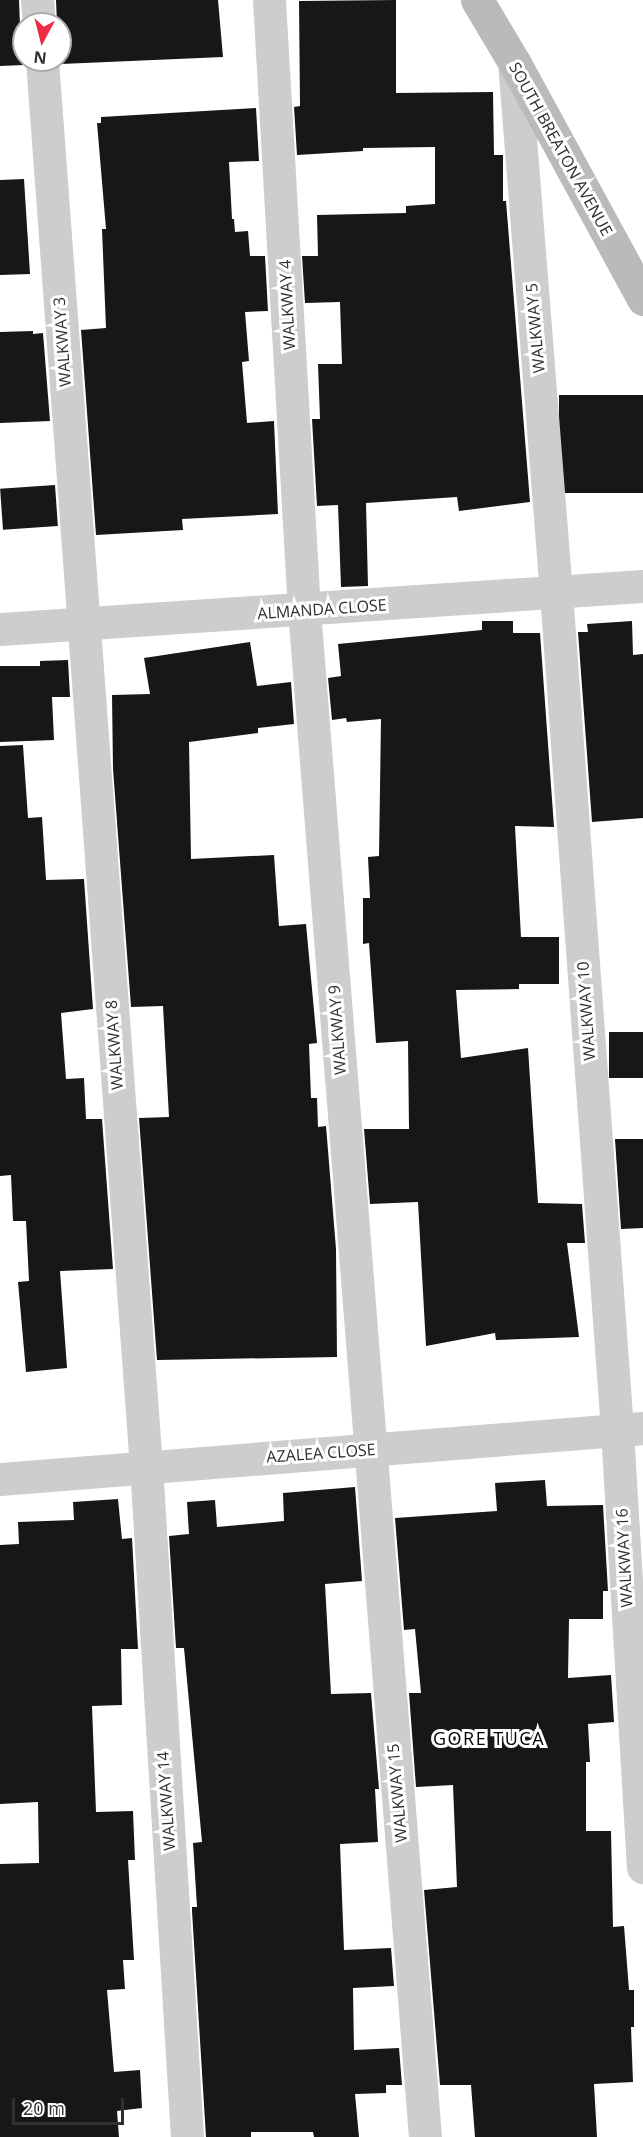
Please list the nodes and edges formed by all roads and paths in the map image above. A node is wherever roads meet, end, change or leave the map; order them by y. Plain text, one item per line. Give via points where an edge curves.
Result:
1 (269, 0) edge
2 (477, 0) edge
3 (514, 62) junction
4 (43, 72) edge
5 (643, 299) edge
6 (643, 585) edge
7 (556, 593) junction
8 (304, 610) junction
9 (82, 624) junction
10 (0, 629) edge
11 (630, 1429) edge
12 (370, 1450) junction
13 (146, 1465) junction
14 (0, 1479) edge
15 (643, 1867) edge
16 (187, 2137) edge
17 (425, 2137) edge

1 - 8 street, WALKWAY 4
2 - 3 street, SOUTH BREATON AVENUE
3 - 5 street, SOUTH BREATON AVENUE
3 - 7 street, WALKWAY 5
4 - 9 street, WALKWAY 3
6 - 7 street, ALMANDA CLOSE
7 - 8 street, ALMANDA CLOSE
7 - 11 street, WALKWAY 10
8 - 9 street, ALMANDA CLOSE
8 - 12 street, WALKWAY 9
9 - 10 street, ALMANDA CLOSE
9 - 13 street, WALKWAY 8
11 - 12 street, AZALEA CLOSE
11 - 15 street, WALKWAY 16
12 - 13 street, AZALEA CLOSE
12 - 17 street, WALKWAY 15
13 - 14 street, AZALEA CLOSE
13 - 16 street, WALKWAY 14

